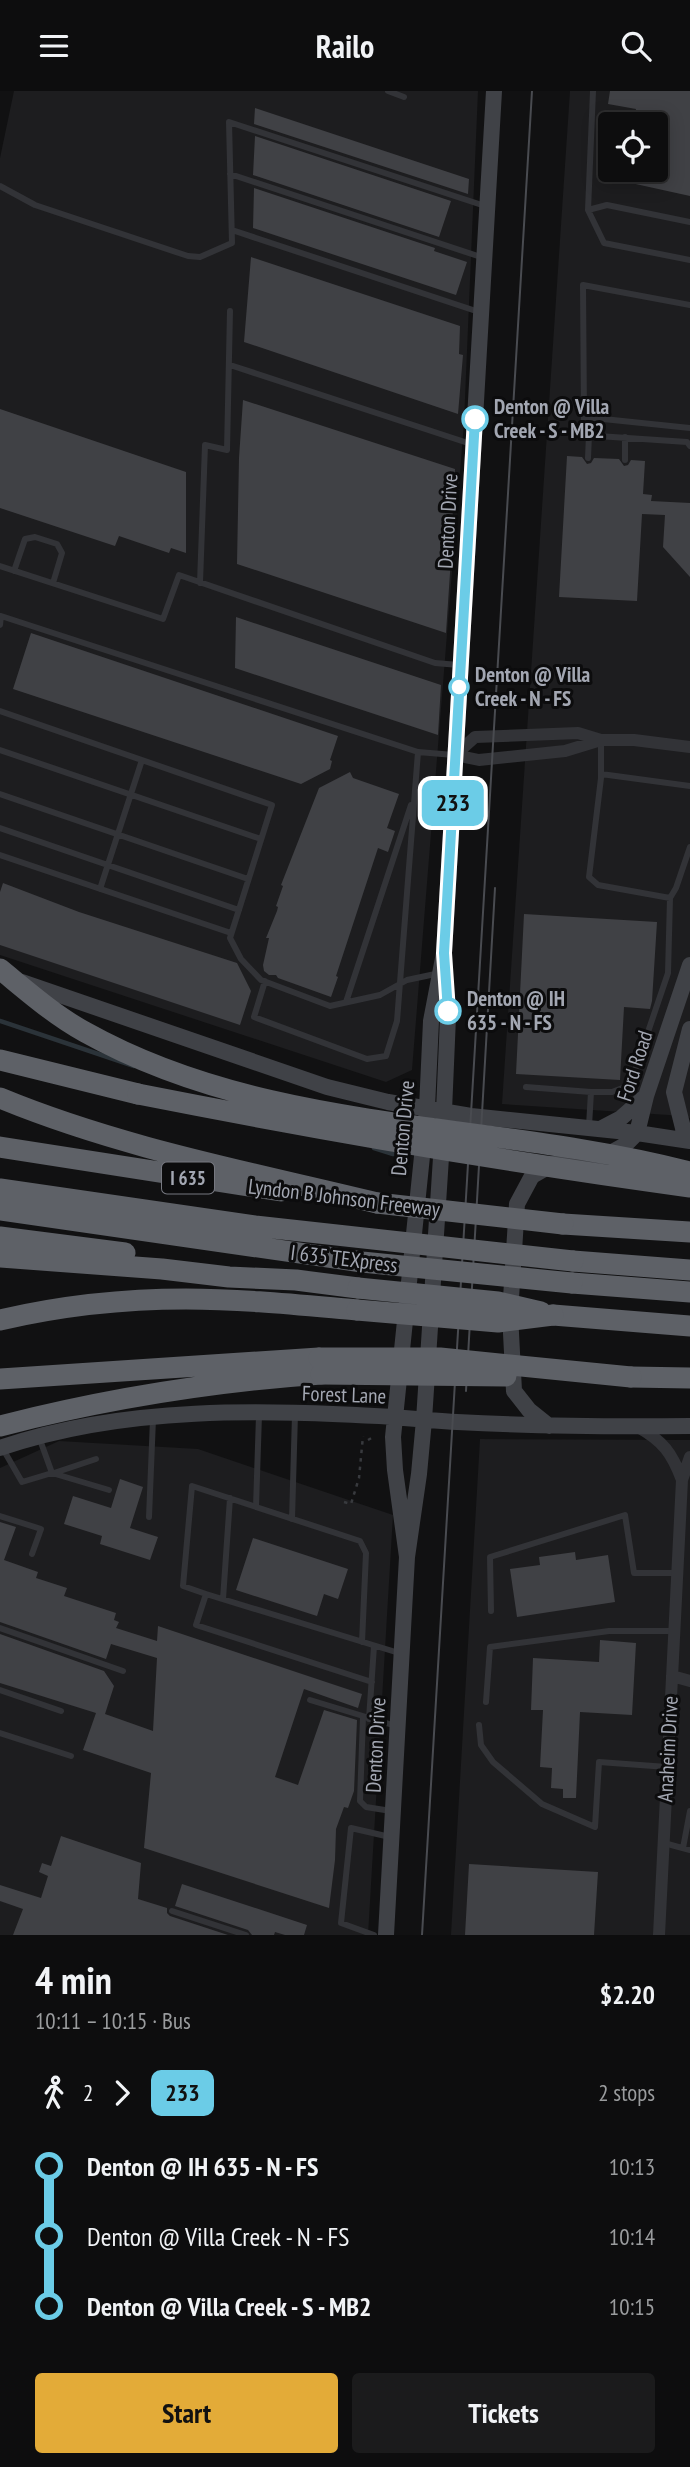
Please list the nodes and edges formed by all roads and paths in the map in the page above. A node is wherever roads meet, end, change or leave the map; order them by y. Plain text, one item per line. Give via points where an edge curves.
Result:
1 (388, 91) edge
2 (494, 91) edge
3 (593, 91) edge
4 (404, 97) dead end
5 (230, 174) junction
6 (0, 186) edge
7 (487, 206) junction
8 (588, 210) junction
9 (690, 222) edge
10 (232, 230) junction
11 (484, 258) junction
12 (690, 260) edge
13 (690, 305) edge
14 (230, 311) dead end
15 (481, 313) junction
16 (230, 365) junction
17 (584, 417) junction
18 (690, 428) edge
19 (589, 435) junction
20 (625, 437) junction
21 (473, 445) junction
22 (690, 446) edge
23 (588, 458) dead end
24 (625, 460) dead end
25 (0, 566) edge
26 (14, 571) junction
27 (53, 583) junction
28 (200, 583) junction
29 (0, 625) edge
30 (461, 665) junction
31 (0, 711) edge
32 (601, 740) junction
33 (690, 747) edge
34 (0, 750) edge
35 (418, 752) junction
36 (455, 755) junction
37 (142, 760) junction
38 (601, 774) junction
39 (690, 786) edge
40 (0, 795) edge
41 (131, 795) junction
42 (415, 795) junction
43 (0, 828) edge
44 (118, 835) junction
45 (261, 839) junction
46 (690, 847) edge
47 (0, 855) edge
48 (108, 865) junction
49 (681, 872) junction
50 (690, 874) edge
51 (248, 879) junction
52 (100, 889) junction
53 (670, 898) junction
54 (239, 910) junction
55 (231, 933) junction
56 (444, 953) junction
57 (0, 969) edge
58 (688, 971) edge
59 (668, 972) junction
60 (440, 973) junction
61 (0, 974) edge
62 (265, 981) junction
63 (401, 983) junction
64 (685, 1000) edge
65 (346, 1002) junction
66 (649, 1028) junction
67 (690, 1029) edge
68 (667, 1034) junction
69 (0, 1060) edge
70 (526, 1087) dead end
71 (591, 1092) junction
72 (646, 1096) junction
73 (0, 1098) edge
74 (427, 1108) junction
75 (443, 1111) junction
76 (594, 1129) junction
77 (637, 1133) junction
78 (688, 1140) edge
79 (0, 1147) edge
80 (597, 1161) junction
81 (690, 1163) edge
82 (690, 1172) edge
83 (690, 1187) edge
84 (0, 1189) edge
85 (377, 1203) junction
86 (0, 1210) edge
87 (690, 1232) edge
88 (0, 1237) edge
89 (0, 1257) edge
90 (690, 1270) edge
91 (296, 1280) junction
92 (690, 1292) edge
93 (560, 1316) junction
94 (0, 1320) edge
95 (690, 1326) edge
96 (631, 1377) junction
97 (690, 1378) edge
98 (0, 1379) edge
99 (259, 1413) junction
100 (295, 1414) junction
101 (153, 1417) junction
102 (394, 1417) junction
103 (424, 1420) junction
104 (549, 1426) junction
105 (690, 1426) edge
106 (638, 1427) junction
107 (39, 1436) junction
108 (363, 1436) dead end
109 (375, 1436) dead end
110 (368, 1440) dead end
111 (1, 1441) edge
112 (690, 1457) edge
113 (96, 1459) dead end
114 (52, 1473) junction
115 (681, 1480) junction
116 (109, 1490) dead end
117 (230, 1498) junction
118 (344, 1502) dead end
119 (256, 1507) junction
120 (0, 1516) edge
121 (149, 1517) dead end
122 (292, 1519) junction
123 (33, 1554) dead end
124 (407, 1557) junction
125 (677, 1573) junction
126 (206, 1594) junction
127 (223, 1599) junction
128 (491, 1611) dead end
129 (0, 1628) edge
130 (674, 1631) junction
131 (362, 1642) junction
132 (374, 1646) junction
133 (402, 1654) junction
134 (123, 1671) dead end
135 (672, 1676) junction
136 (690, 1681) edge
137 (372, 1682) junction
138 (0, 1690) edge
139 (310, 1700) dead end
140 (486, 1702) dead end
141 (61, 1711) dead end
142 (366, 1718) junction
143 (479, 1725) dead end
144 (398, 1727) junction
145 (0, 1733) edge
146 (71, 1756) dead end
147 (667, 1767) junction
148 (393, 1811) junction
149 (690, 1811) edge
150 (391, 1837) junction
151 (663, 1843) junction
152 (686, 1849) edge
153 (172, 1911) dead end
154 (246, 1935) edge
155 (374, 1935) edge
156 (386, 1935) edge
157 (659, 1935) edge

1 - 4 lane
2 - 7 street, Denton Drive
3 - 8 lane
5 - 7 lane via 229,122
5 - 10 lane
5 - 11 lane
6 - 10 lane via 35,205 188,256 200,257 232,243
7 - 11 street, Denton Drive
8 - 9 lane via 607,205
8 - 12 lane via 604,243
10 - 15 lane
11 - 15 street, Denton Drive
13 - 17 lane via 583,285
14 - 16 lane
15 - 21 street, Denton Drive
16 - 21 lane
16 - 28 lane via 227,450 205,445
17 - 18 lane
17 - 19 lane via 583,435
19 - 20 lane
19 - 23 lane
20 - 22 lane via 687,442
20 - 24 lane
21 - 30 street, Denton Drive
25 - 26 lane
26 - 27 lane
26 - 27 lane via 25,539 35,537 57,544 62,553
27 - 28 lane via 163,619 179,575
28 - 30 lane via 435,663
29 - 35 lane via 1,616
30 - 36 street, Denton Drive
31 - 37 lane
32 - 33 street
32 - 36 street via 565,751 479,760
32 - 36 street via 579,733 475,737
32 - 38 lane
34 - 41 lane
35 - 36 lane
35 - 42 lane
36 - 56 street, Denton Drive
37 - 41 lane
37 - 45 lane via 272,805
38 - 39 lane
38 - 53 lane via 589,877 598,885
40 - 44 lane
41 - 44 lane
41 - 45 lane
42 - 63 lane
42 - 65 lane
43 - 48 lane
44 - 48 lane
44 - 51 lane
45 - 51 lane
46 - 49 lane
47 - 52 lane
48 - 52 lane
48 - 54 lane
49 - 50 lane
49 - 53 lane
51 - 54 lane
52 - 55 lane
53 - 59 lane
54 - 55 lane
55 - 62 lane via 241,960
56 - 60 street, Denton Drive
56 - 75 street, Denton Drive via 448,1017
57 - 82 highway, bridge via 82,1031 145,1061 215,1085 336,1114
58 - 59 lane
58 - 64 street, Ford Road
59 - 66 lane
60 - 63 lane
60 - 74 street, Denton Drive via 431,1021
61 - 74 street via 327,1087
62 - 63 lane via 254,1017 367,1059 386,1056 397,1021
62 - 65 lane via 330,1006
63 - 65 lane via 380,995
64 - 68 street, Ford Road
66 - 68 lane
66 - 71 lane via 625,1087
67 - 78 street, Ford Road via 674,1092
68 - 72 street, Ford Road
69 - 83 highway, bridge via 253,1117
70 - 71 lane
71 - 76 lane
72 - 76 street via 621,1118
72 - 77 street, Ford Road
73 - 85 highway via 162,1152
74 - 75 street
74 - 102 street, Denton Drive
75 - 76 street
75 - 103 street, Denton Drive
76 - 77 street
77 - 78 street
77 - 80 street, Ford Road
79 - 85 highway, Lyndon B Johnson Freeway / I 635 via 223,1184
80 - 81 street
80 - 104 street via 553,1164 532,1175 517,1204 510,1314 514,1391
84 - 90 highway, I 635 TEXpress, bridge via 310,1233
85 - 87 highway, Lyndon B Johnson Freeway / I 635, bridge via 563,1224
86 - 92 highway, I 635 TEXpress, bridge via 362,1262
88 - 91 highway via 230,1266
89 - 91 highway
91 - 93 highway, bridge via 498,1302
93 - 94 highway, bridge via 498,1322 258,1302 162,1299
93 - 95 highway
96 - 97 highway
96 - 98 highway, bridge via 440,1358 366,1357
96 - 111 highway, bridge via 321,1374 261,1378 138,1394 60,1411
99 - 100 street, Forest Lane
99 - 101 street, Forest Lane
99 - 119 lane
100 - 102 street, Forest Lane
100 - 122 lane
101 - 107 street, Forest Lane
101 - 121 lane
102 - 103 street, Forest Lane
102 - 124 street, Denton Drive via 395,1470
103 - 104 street, Forest Lane
103 - 124 street, Denton Drive
104 - 106 street, Forest Lane
105 - 106 street, Forest Lane
106 - 115 street, Anaheim Drive via 666,1449
107 - 111 street, Forest Lane
107 - 114 lane
108 - 118 path via 359,1478 351,1504
109 - 110 path
111 - 114 lane via 22,1482
112 - 115 street, Anaheim Drive
113 - 114 lane
114 - 116 lane
115 - 125 street, Anaheim Drive
117 - 119 lane
117 - 126 lane via 192,1486 183,1586
117 - 127 lane
119 - 122 lane
120 - 123 lane via 41,1529
122 - 131 lane via 359,1541 366,1553
124 - 133 street, Denton Drive
125 - 128 lane via 634,1573 625,1515 490,1557
125 - 130 street, Anaheim Drive
126 - 127 lane
126 - 137 lane via 196,1625
127 - 131 lane
129 - 134 lane
130 - 135 street, Anaheim Drive
130 - 140 lane via 609,1631 490,1647
131 - 132 lane
132 - 133 lane
132 - 137 lane
133 - 144 street, Denton Drive
135 - 136 street
135 - 147 street, Anaheim Drive
137 - 142 lane
138 - 141 lane
139 - 142 lane
142 - 144 lane
142 - 148 lane via 360,1801 366,1807
143 - 147 lane via 481,1745 493,1762 542,1804 595,1827 599,1762
144 - 148 street, Denton Drive
145 - 146 lane
147 - 151 street, Anaheim Drive
148 - 150 street, Denton Drive
149 - 152 lane
150 - 155 lane via 351,1828 341,1923
150 - 156 street, Denton Drive
151 - 152 lane
151 - 157 street, Anaheim Drive
153 - 154 lane

